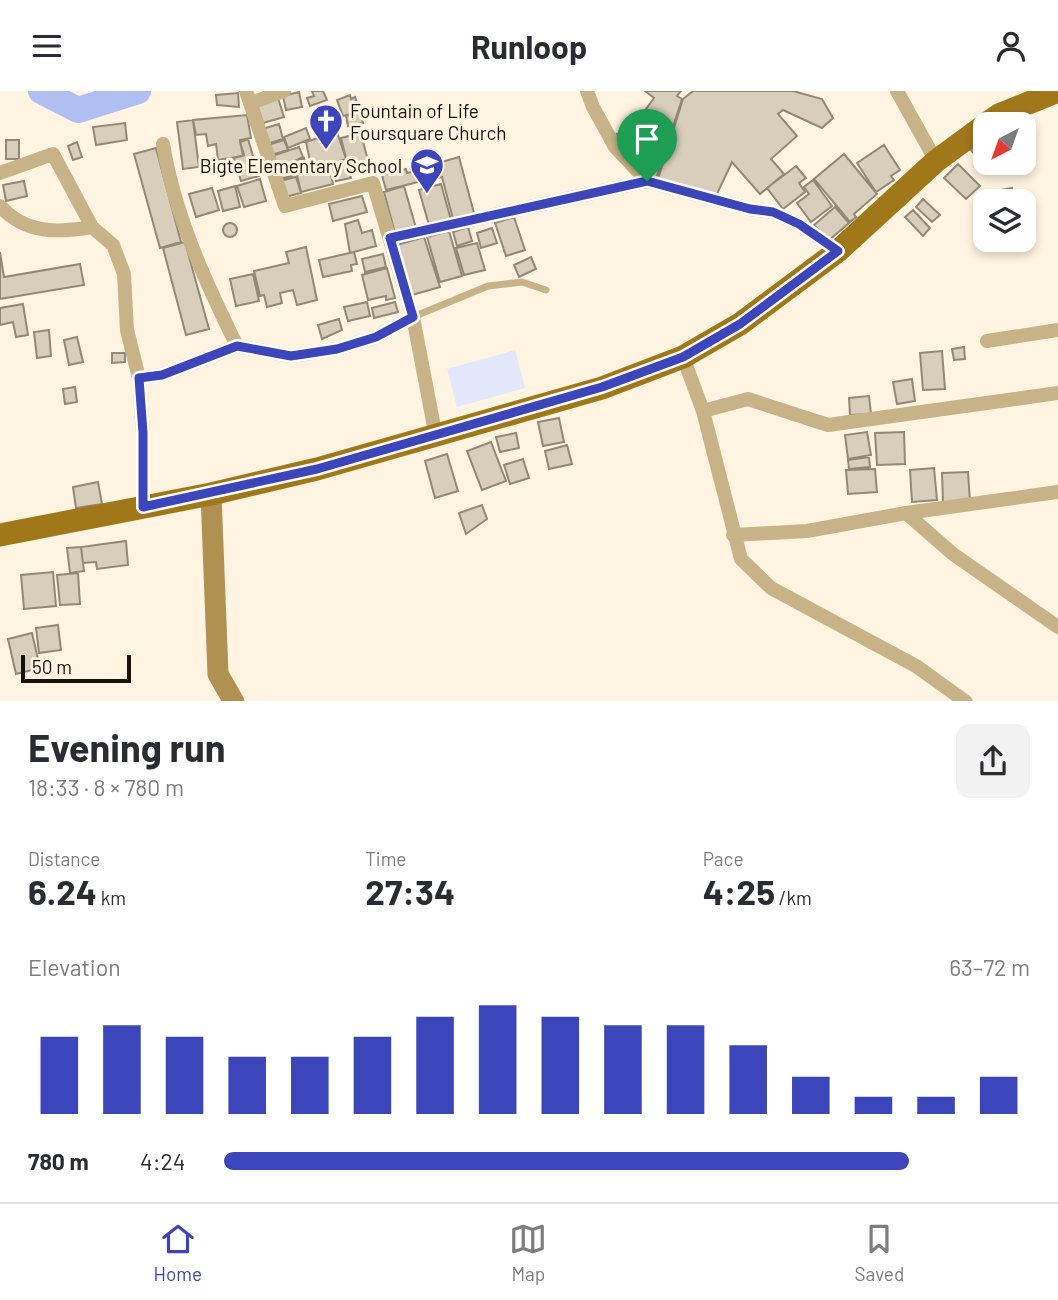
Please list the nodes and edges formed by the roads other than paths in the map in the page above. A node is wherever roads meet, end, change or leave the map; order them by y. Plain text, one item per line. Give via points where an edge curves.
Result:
1 (284, 91) edge
2 (587, 91) edge
3 (897, 91) edge
4 (1058, 91) edge
5 (249, 97) edge
6 (1006, 112) edge
7 (973, 134) edge
8 (163, 144) dead end
9 (936, 161) junction
10 (0, 173) edge
11 (647, 181) junction
12 (0, 206) edge
13 (92, 227) junction
14 (390, 238) junction
15 (838, 251) junction
16 (546, 290) dead end
17 (413, 317) junction
18 (1058, 330) edge
19 (987, 341) dead end
20 (237, 346) junction
21 (683, 357) junction
22 (139, 378) junction
23 (1058, 393) edge
24 (703, 411) junction
25 (436, 437) junction
26 (1058, 492) edge
27 (211, 494) junction
28 (143, 507) junction
29 (906, 513) junction
30 (0, 535) edge
31 (733, 535) junction
32 (1058, 627) edge
33 (233, 701) edge
34 (965, 701) edge

1 - 5 street
2 - 11 street via 615,146
3 - 9 street
4 - 6 main road
5 - 14 street via 285,206 373,183
7 - 9 main road
8 - 20 street via 168,175 200,271
9 - 15 main road
10 - 13 street via 53,154
11 - 14 street
11 - 15 street via 773,212
12 - 13 street via 27,226 45,231
13 - 22 street via 113,245 124,274 127,330
14 - 17 street
15 - 21 main road via 740,324
16 - 17 lane via 522,282 488,286
17 - 20 street via 376,337 337,349 291,356
17 - 25 street
18 - 19 street
20 - 22 street via 162,375
21 - 24 street
21 - 25 main road via 602,387
22 - 28 street
23 - 24 street via 828,425 748,399
24 - 31 street
25 - 27 main road
26 - 29 street
27 - 28 main road
27 - 33 street via 218,674
28 - 30 main road
29 - 31 street via 807,531
29 - 32 street via 953,554
31 - 34 street via 741,559 771,589 916,666

